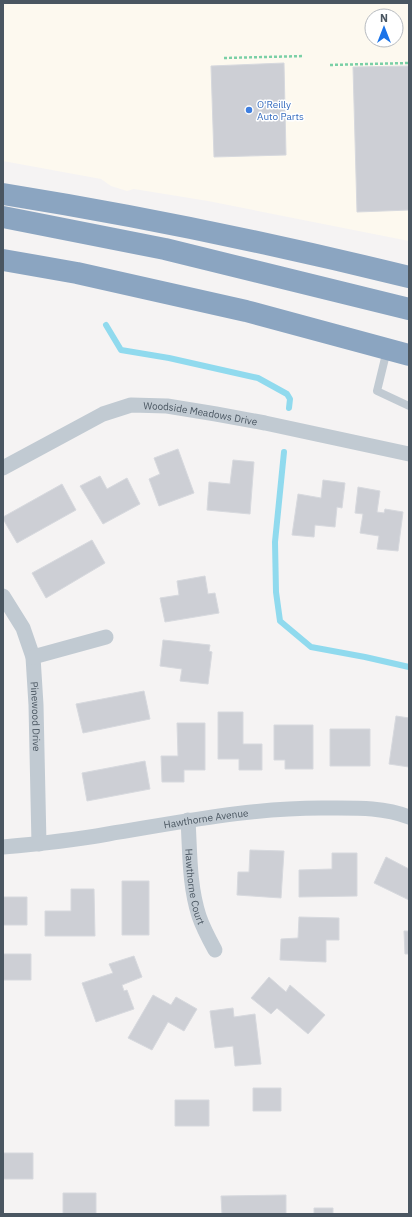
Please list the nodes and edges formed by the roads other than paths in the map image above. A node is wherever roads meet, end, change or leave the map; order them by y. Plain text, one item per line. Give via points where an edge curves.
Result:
1 (3, 194) edge
2 (3, 217) edge
3 (3, 260) edge
4 (409, 277) edge
5 (409, 309) edge
6 (387, 349) junction
7 (409, 355) edge
8 (409, 406) edge
9 (409, 454) edge
10 (3, 468) edge
11 (3, 596) edge
12 (106, 637) dead end
13 (32, 657) junction
14 (409, 817) edge
15 (188, 820) junction
16 (39, 844) junction
17 (3, 847) edge
18 (215, 950) dead end

1 - 4 highway via 176,224
2 - 5 highway via 165,249
3 - 6 highway via 77,273 246,311
6 - 7 highway
6 - 8 lane via 377,391
9 - 10 street, Woodside Meadows Drive via 216,414 167,406 131,405 103,414
11 - 13 street, Pinewood Drive via 22,628
12 - 13 street
13 - 16 street, Pinewood Drive via 36,705
14 - 15 street, Hawthorne Avenue via 391,811 372,809 307,808 237,813
15 - 16 street, Hawthorne Avenue
15 - 18 street, Hawthorne Court via 195,899 201,920
16 - 17 street, Hawthorne Avenue

